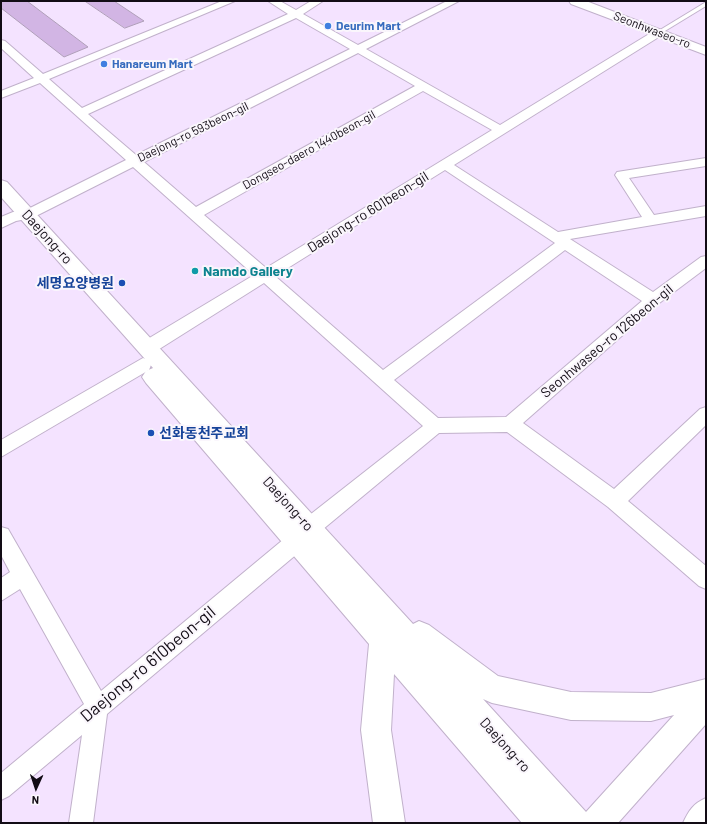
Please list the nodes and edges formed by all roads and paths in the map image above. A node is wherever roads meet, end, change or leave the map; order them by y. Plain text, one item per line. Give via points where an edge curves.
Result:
1 (230, 1) edge
2 (273, 1) edge
3 (318, 1) edge
4 (454, 1) edge
5 (575, 1) edge
6 (706, 4) edge
7 (296, 14) junction
8 (658, 33) junction
9 (1, 43) edge
10 (359, 49) junction
11 (706, 52) edge
12 (41, 79) junction
13 (423, 86) junction
14 (1, 95) edge
15 (80, 113) junction
16 (501, 130) junction
17 (134, 161) junction
18 (706, 162) edge
19 (445, 165) junction
20 (1, 186) edge
21 (706, 211) edge
22 (11, 214) edge
23 (195, 214) junction
24 (651, 221) junction
25 (560, 240) junction
26 (706, 261) edge
27 (265, 276) junction
28 (653, 300) junction
29 (145, 357) junction
30 (382, 380) junction
31 (706, 414) edge
32 (510, 424) junction
33 (435, 426) junction
34 (1, 450) edge
35 (615, 501) junction
36 (303, 534) junction
37 (1, 536) edge
38 (22, 575) junction
39 (706, 579) edge
40 (1, 591) edge
41 (381, 607) junction
42 (383, 640) junction
43 (706, 693) edge
44 (706, 702) edge
45 (97, 706) junction
46 (1, 788) edge
47 (706, 814) edge
48 (81, 823) edge
49 (389, 823) edge
50 (543, 823) edge
51 (575, 823) edge
52 (597, 823) edge
53 (699, 823) edge

1 - 12 street
2 - 7 street
3 - 7 street
4 - 10 street, Daejong-ro 593beon-gil
5 - 8 street, Seonhwaseo-ro
6 - 8 lane
7 - 10 street
7 - 15 street
8 - 11 street, Seonhwaseo-ro
8 - 16 street, Daejong-ro 601beon-gil
9 - 12 street
10 - 13 street
10 - 17 street, Daejong-ro 593beon-gil
12 - 14 street
12 - 15 street
13 - 16 street
13 - 23 street, Dongseo-daero 1440beon-gil
15 - 17 street
16 - 19 street, Daejong-ro 601beon-gil
17 - 22 street, Daejong-ro 593beon-gil
17 - 23 street
18 - 24 street via 621,175
19 - 25 street, Daejong-ro 601beon-gil
19 - 27 street, Daejong-ro 601beon-gil
20 - 22 main road, Daejong-ro
21 - 24 street
22 - 29 main road, Daejong-ro
23 - 27 street
24 - 25 street
25 - 28 street, Daejong-ro 601beon-gil
25 - 30 street
26 - 28 street, Seonhwaseo-ro 126beon-gil
27 - 29 street, Daejong-ro 601beon-gil
27 - 30 street
28 - 32 street, Seonhwaseo-ro 126beon-gil
29 - 34 street, Daejong-ro 601beon-gil
29 - 36 main road, Daejong-ro
30 - 33 street
31 - 35 street
32 - 33 street
32 - 35 street
33 - 36 street, Daejong-ro 610beon-gil
35 - 39 street
36 - 41 main road, Daejong-ro
36 - 42 main road, Daejong-ro
36 - 45 street, Daejong-ro 610beon-gil
37 - 38 street
38 - 40 street
38 - 45 street
41 - 43 main road via 492,689 571,706 651,707
41 - 51 main road, Daejong-ro
42 - 49 main road via 376,730
42 - 50 main road, Daejong-ro
44 - 52 main road
45 - 46 street, Daejong-ro 610beon-gil
45 - 48 street
47 - 53 main road

